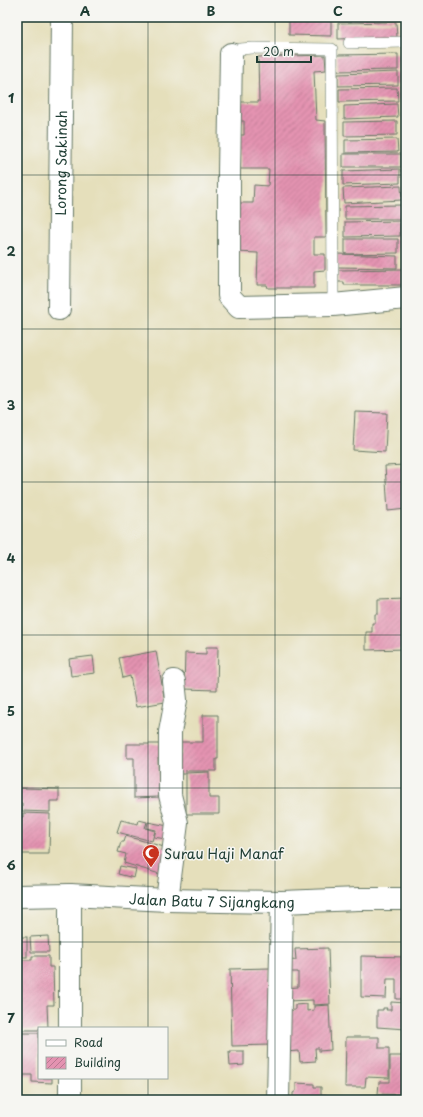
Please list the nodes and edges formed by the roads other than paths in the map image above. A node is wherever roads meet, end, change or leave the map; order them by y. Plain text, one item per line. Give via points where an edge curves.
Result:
1 (62, 17) edge
2 (406, 42) edge
3 (349, 43) dead end
4 (231, 54) joint
5 (406, 298) edge
6 (333, 305) junction
7 (59, 309) dead end
8 (174, 681) dead end
9 (70, 895) junction
10 (17, 896) edge
11 (406, 899) edge
12 (167, 900) junction
13 (282, 902) junction
14 (70, 1027) edge
15 (70, 1079) edge
16 (70, 1100) edge
17 (278, 1100) edge

1 - 7 street, Lorong Sakinah
2 - 3 lane
4 - 6 street via 229,296 239,307
4 - 6 lane via 240,49 253,48 332,50
5 - 6 street
8 - 12 street via 176,700 170,732 170,795 177,823
9 - 10 street, Jalan Batu 7 Sijangkang
9 - 12 street, Jalan Batu 7 Sijangkang
9 - 14 street
11 - 13 street, Jalan Batu 7 Sijangkang
12 - 13 street, Jalan Batu 7 Sijangkang
13 - 17 street
15 - 16 street

